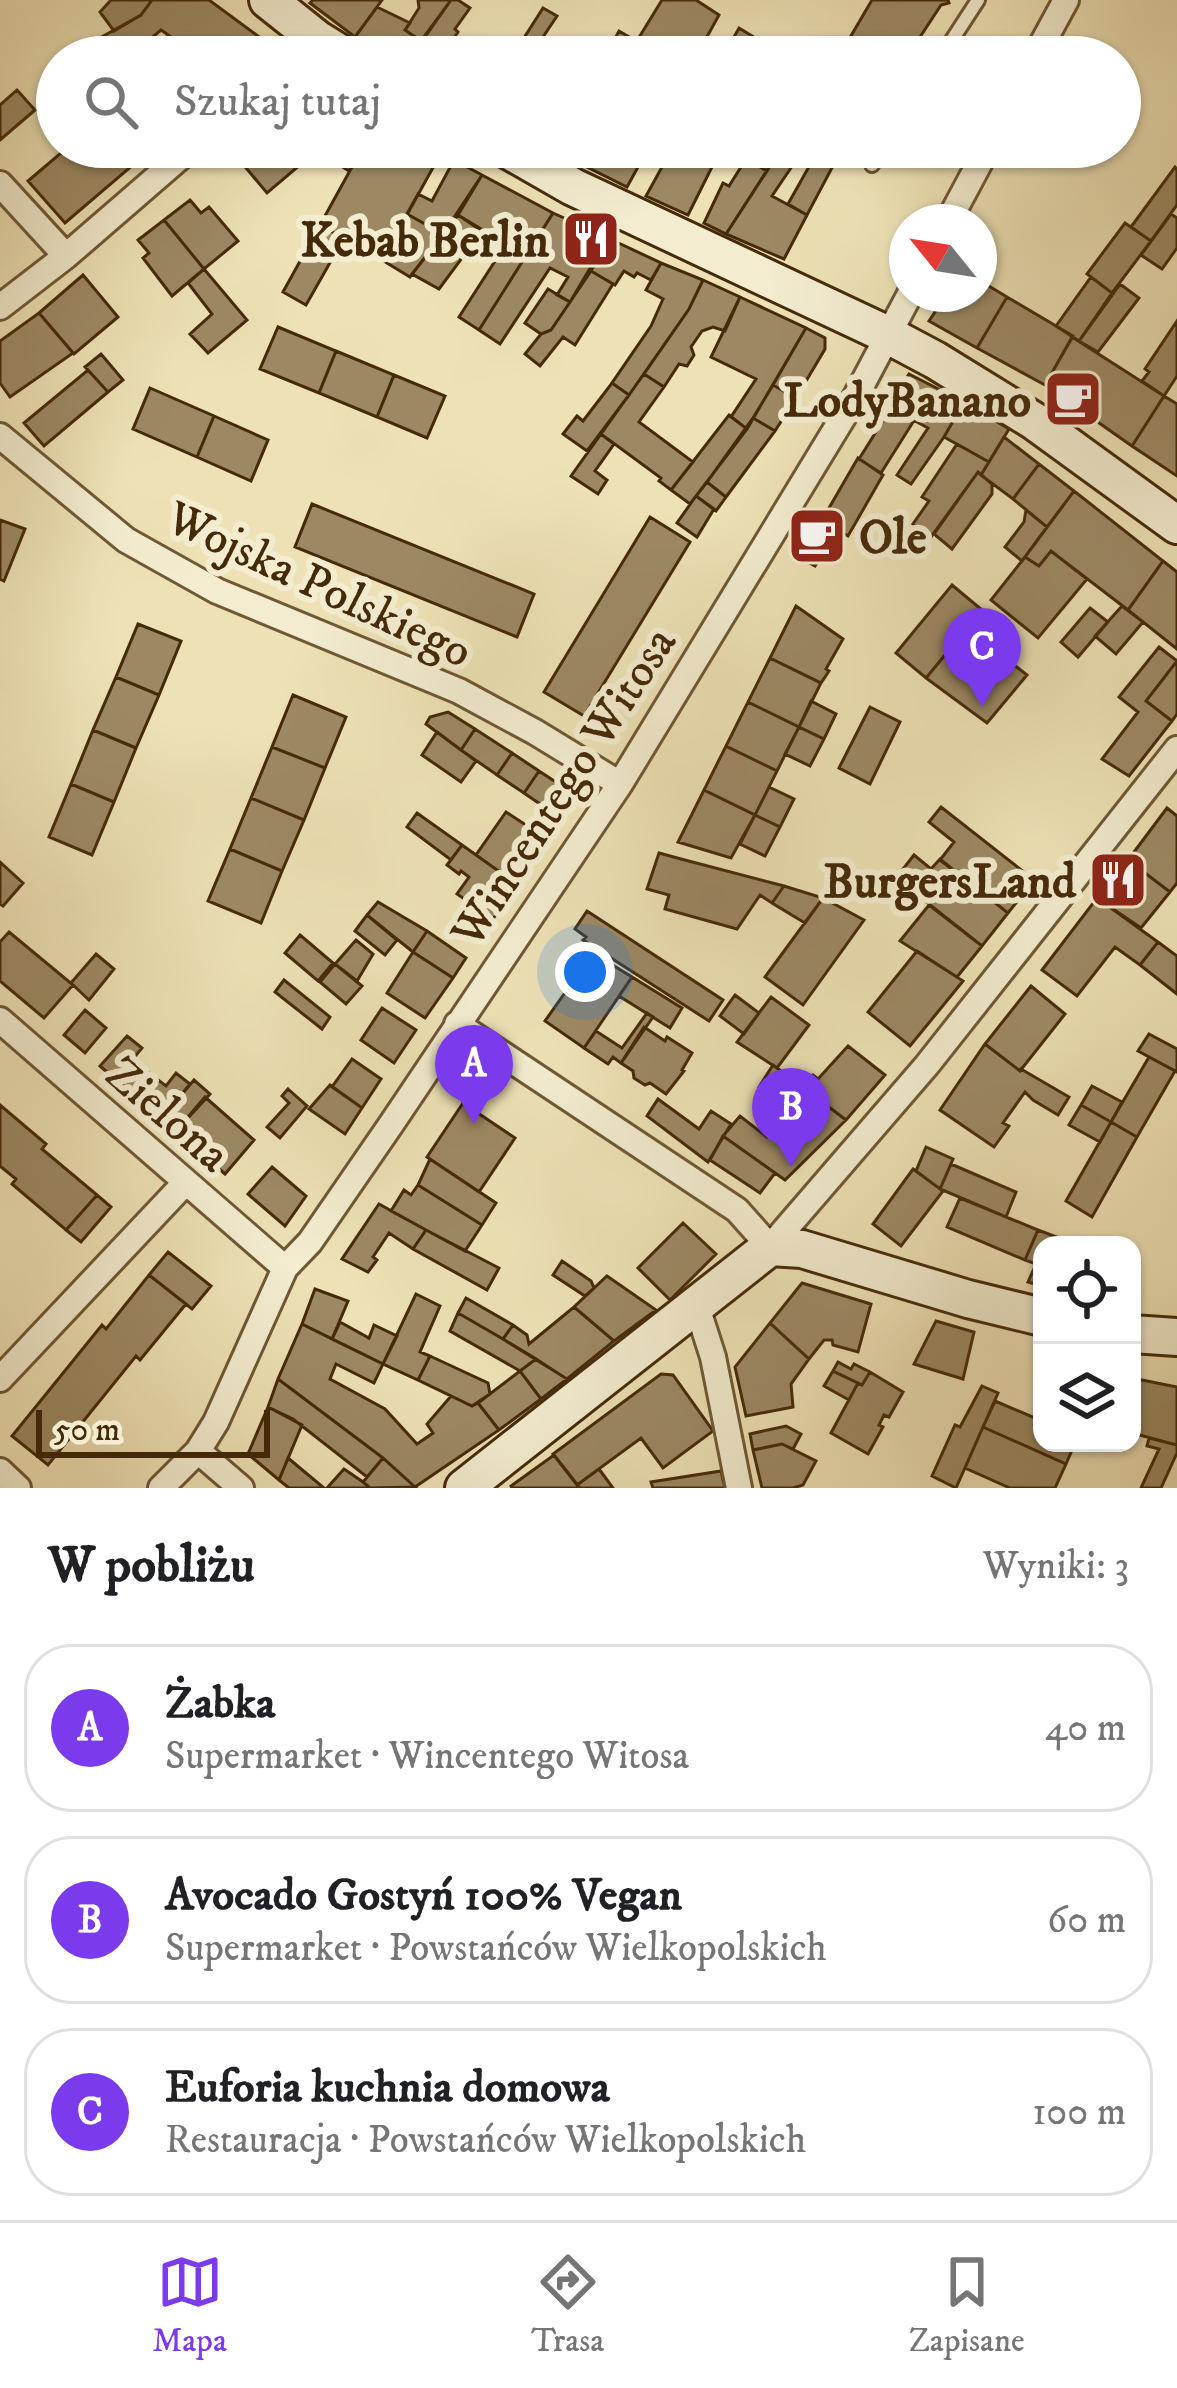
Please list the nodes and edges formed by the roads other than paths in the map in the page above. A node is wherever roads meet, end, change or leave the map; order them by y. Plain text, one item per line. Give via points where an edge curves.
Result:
1 (268, 0) edge
2 (978, 0) edge
3 (1066, 0) edge
4 (305, 36) edge
5 (955, 36) edge
6 (1046, 36) edge
7 (168, 168) edge
8 (540, 168) edge
9 (977, 168) edge
10 (0, 184) edge
11 (958, 204) edge
12 (66, 256) junction
13 (0, 307) edge
14 (900, 312) edge
15 (888, 335) junction
16 (0, 436) edge
17 (1177, 525) edge
18 (1177, 748) edge
19 (620, 784) junction
20 (0, 1020) edge
21 (457, 1024) junction
22 (184, 1184) junction
23 (770, 1247) junction
24 (285, 1268) junction
25 (697, 1307) junction
26 (1033, 1315) edge
27 (1141, 1335) edge
28 (1177, 1337) edge
29 (0, 1379) edge
30 (198, 1451) junction
31 (0, 1471) edge
32 (18, 1488) edge
33 (161, 1488) edge
34 (241, 1488) edge
35 (464, 1488) edge
36 (740, 1488) edge

1 - 4 street
2 - 5 lane
3 - 6 street
7 - 12 street
8 - 15 street
9 - 11 street
10 - 12 street
12 - 13 street
14 - 15 street, Wincentego Witosa
15 - 17 street via 1034,421
15 - 19 street, Wincentego Witosa
16 - 19 street, Wojska Polskiego via 126,540 217,591 459,691
18 - 23 street via 927,1065
19 - 21 street, Wincentego Witosa
20 - 22 street, Zielona
21 - 23 street via 736,1210
21 - 24 street, Wincentego Witosa
22 - 24 street, Zielona
22 - 29 street
23 - 25 street
23 - 26 street via 802,1249
24 - 30 street, Wincentego Witosa
25 - 35 street
25 - 36 street
27 - 28 street
30 - 33 street, Wincentego Witosa
30 - 34 street
31 - 32 street

